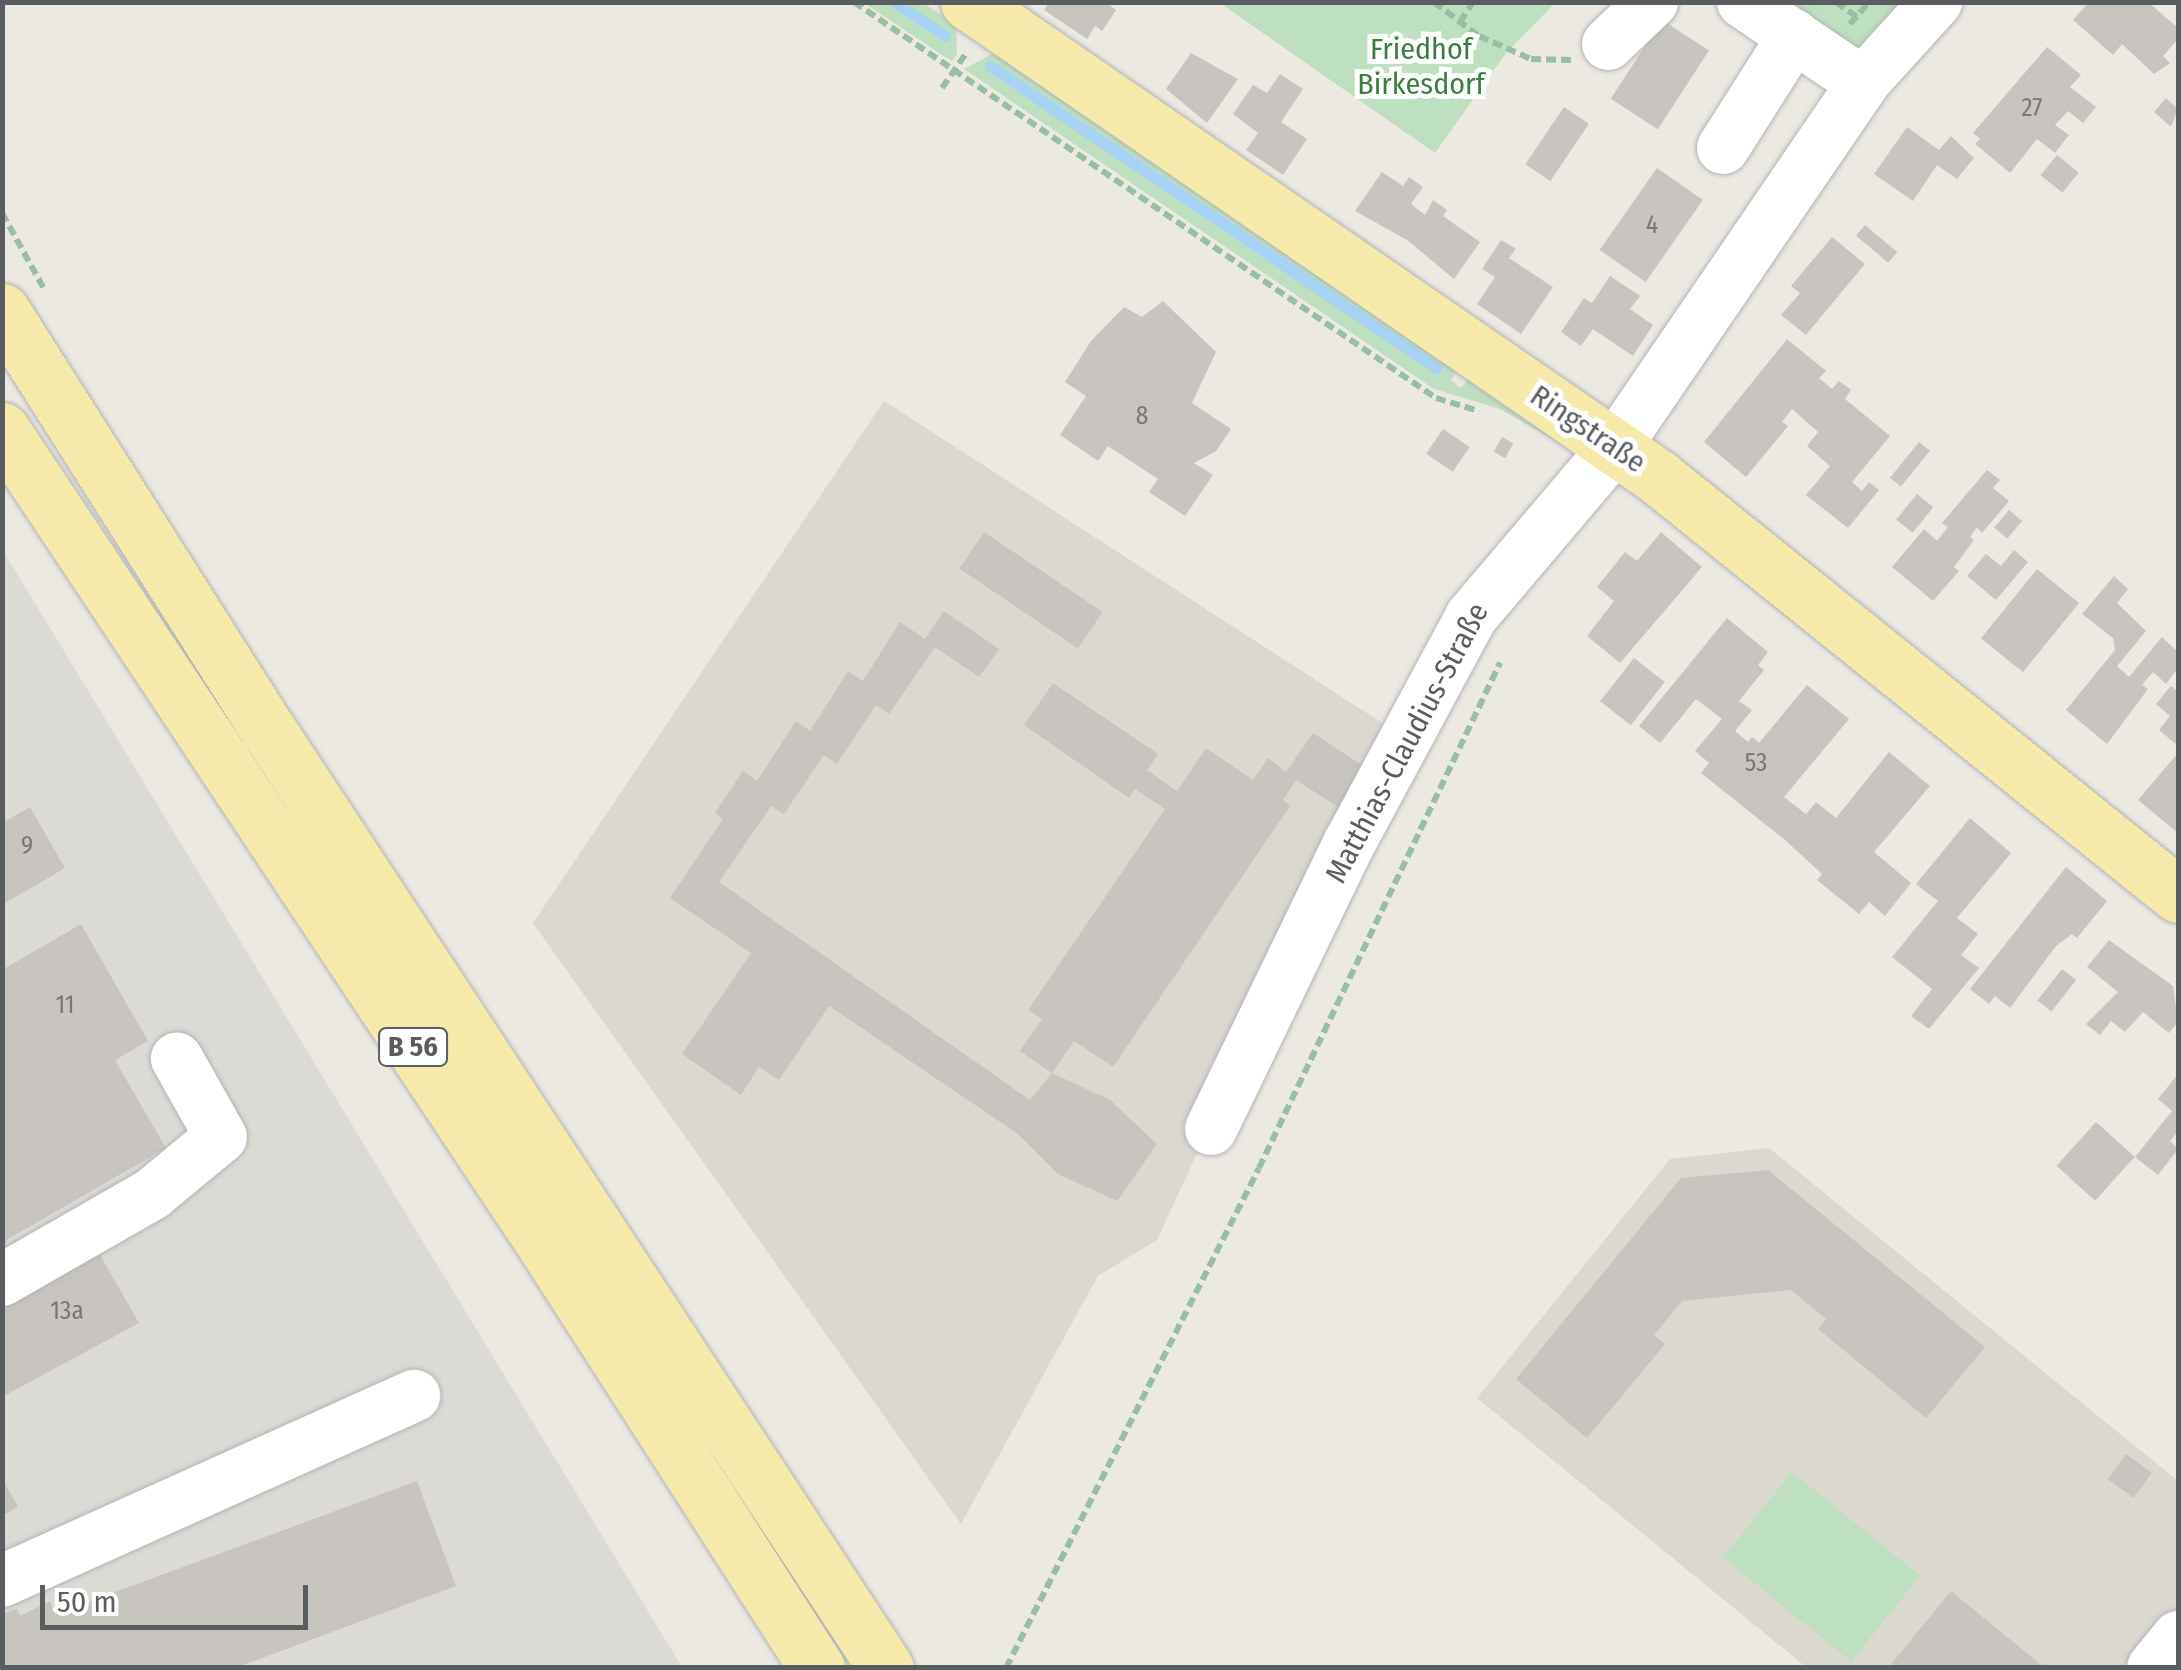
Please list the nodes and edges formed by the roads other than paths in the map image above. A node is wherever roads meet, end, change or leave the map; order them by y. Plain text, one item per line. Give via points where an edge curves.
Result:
1 (968, 2) edge
2 (1652, 2) edge
3 (1743, 2) edge
4 (1936, 2) edge
5 (1794, 36) junction
6 (1608, 44) road end
7 (1864, 83) junction
8 (1723, 148) dead end
9 (2, 311) edge
10 (2, 430) edge
11 (1615, 447) junction
12 (2178, 896) edge
13 (177, 1059) dead end
14 (1211, 1129) dead end
15 (2, 1280) edge
16 (414, 1396) dead end
17 (2, 1582) edge
18 (2178, 1637) edge
19 (817, 1668) edge
20 (886, 1668) edge
21 (2153, 1668) edge

1 - 11 main road, Ringstraße
2 - 6 street
3 - 5 street
4 - 7 street, Matthias-Claudius-Straße
5 - 7 street
5 - 8 street
7 - 11 street, Matthias-Claudius-Straße
9 - 20 main road, B 56 via 268,731
10 - 19 main road, B 56 via 546,1247
11 - 12 main road, Ringstraße via 1804,588
11 - 14 street, Matthias-Claudius-Straße via 1470,616 1350,842
13 - 15 street via 221,1137 152,1194
16 - 17 street
18 - 21 street

